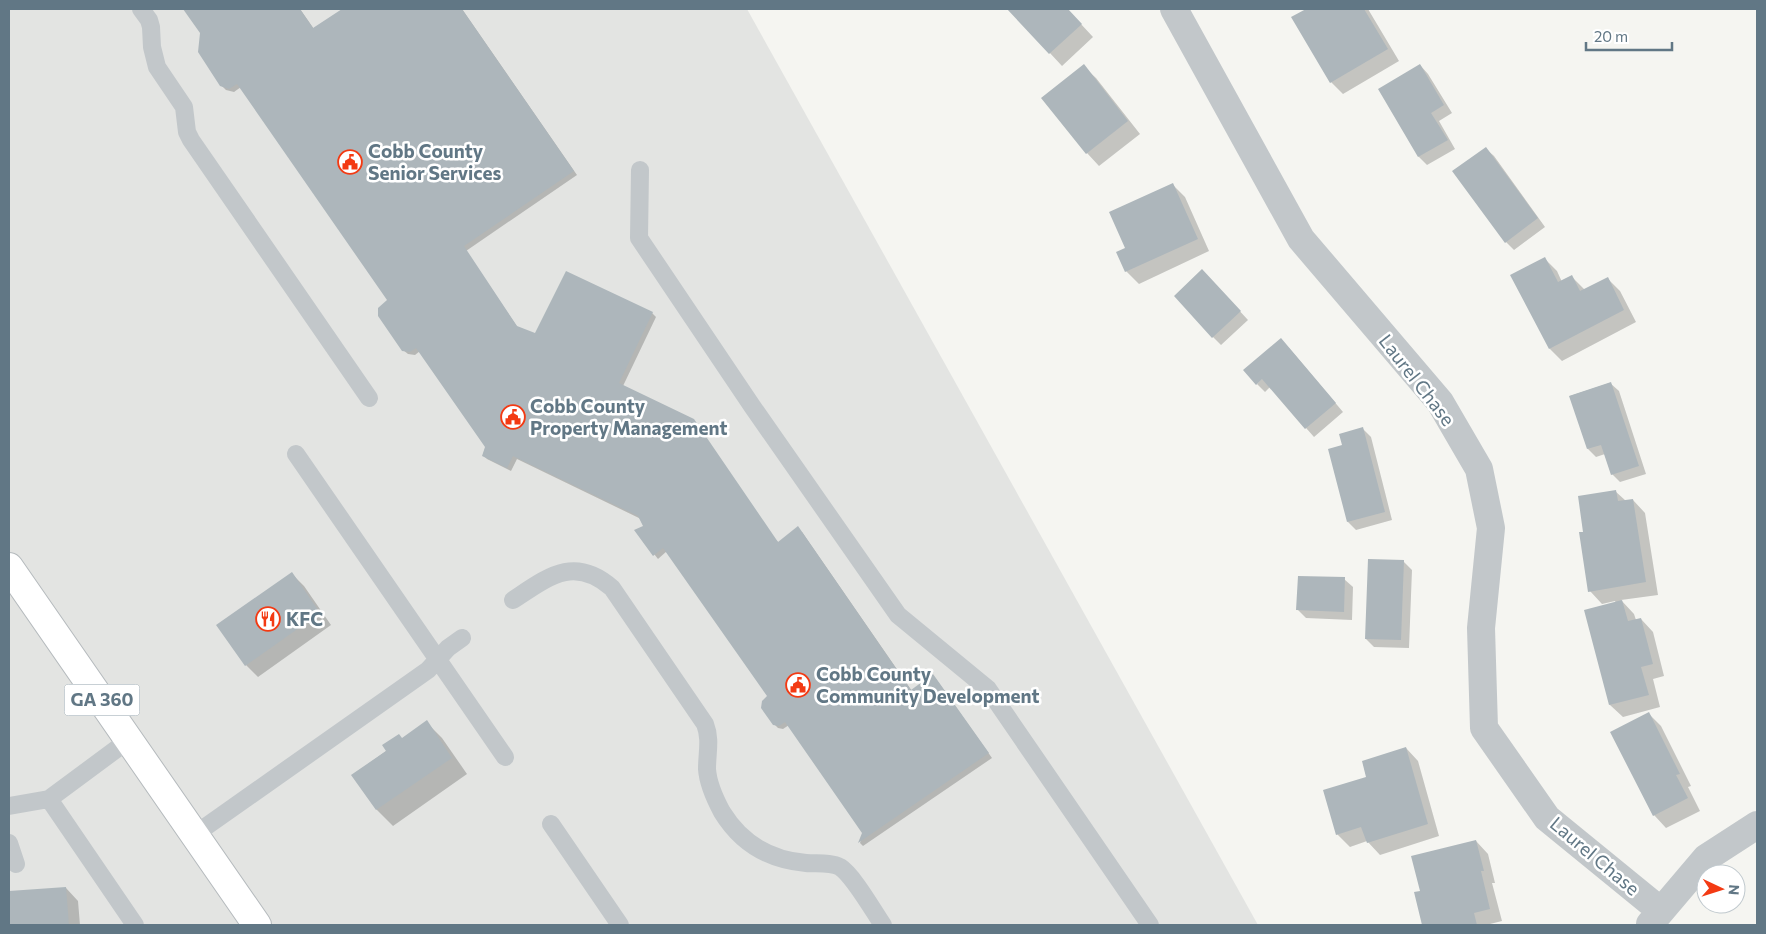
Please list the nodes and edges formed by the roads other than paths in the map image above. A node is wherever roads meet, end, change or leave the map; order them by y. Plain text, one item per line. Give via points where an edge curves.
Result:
1 (141, 9) edge
2 (1174, 9) edge
3 (640, 170) dead end
4 (369, 398) dead end
5 (296, 454) dead end
6 (9, 567) edge
7 (513, 600) dead end
8 (462, 638) dead end
9 (438, 659) junction
10 (130, 739) junction
11 (505, 757) dead end
12 (49, 799) junction
13 (9, 806) edge
14 (551, 824) dead end
15 (1757, 825) edge
16 (194, 835) junction
17 (9, 843) edge
18 (16, 864) dead end
19 (1655, 918) edge
20 (135, 925) edge
21 (257, 925) edge
22 (620, 925) edge
23 (883, 925) edge
24 (1150, 925) edge

1 - 4 lane via 149,20 157,67 184,106 191,140
2 - 19 street, Laurel Chase via 1300,239 1440,402 1480,469 1491,528 1481,628 1484,728 1547,818
3 - 24 lane via 639,238 752,406 898,615 988,689
5 - 9 lane
6 - 10 main road, GA 360
7 - 23 lane via 545,579 571,570 594,575 612,588 705,724 709,739 709,781 722,812 730,822 749,842 770,856 838,866 844,870
8 - 9 lane
9 - 11 lane
9 - 16 lane via 428,670
10 - 12 lane
10 - 16 main road, GA 360
12 - 13 lane
12 - 20 lane
14 - 22 lane
15 - 19 street via 1706,858
16 - 21 main road, GA 360
17 - 18 lane

